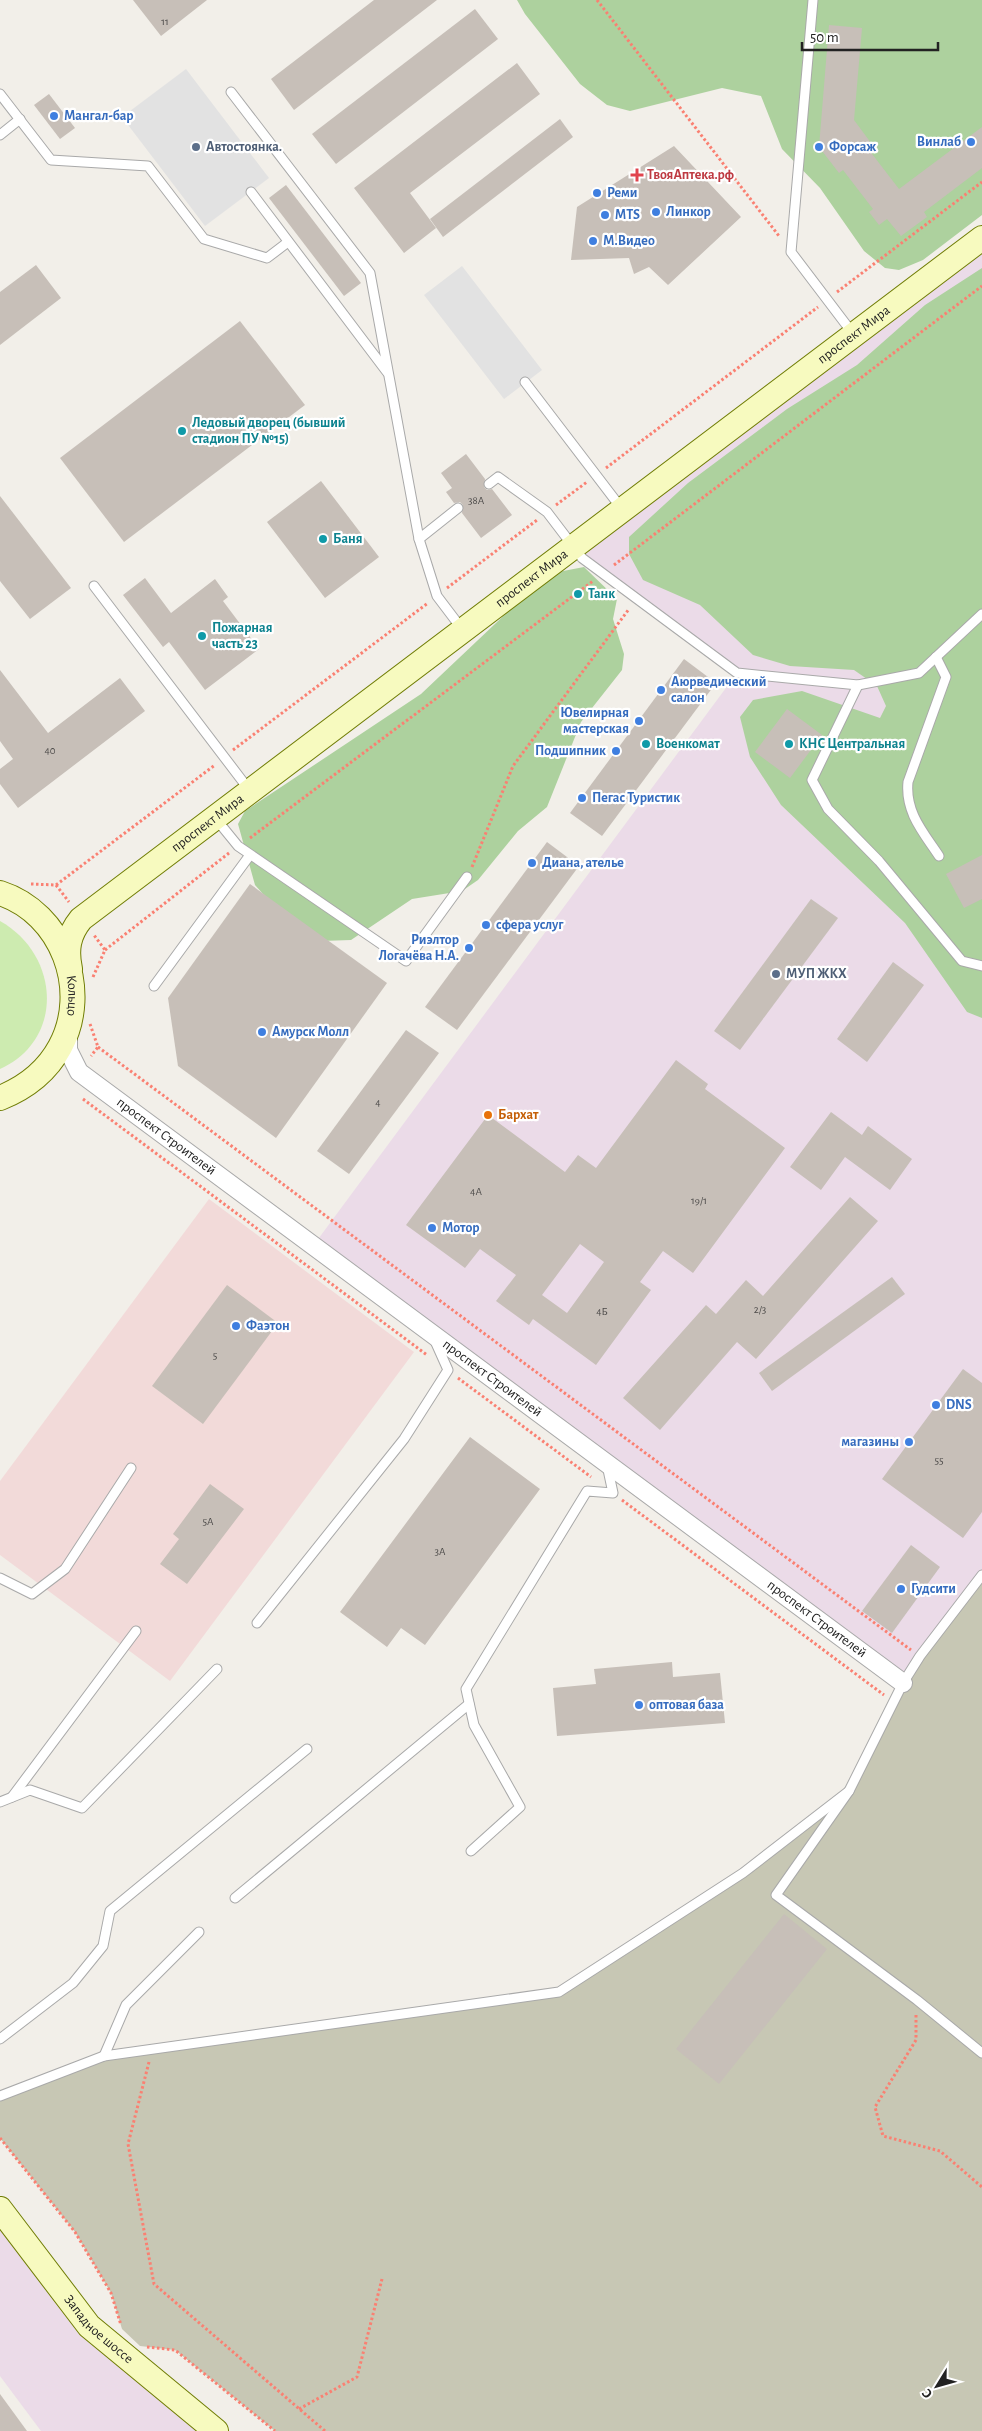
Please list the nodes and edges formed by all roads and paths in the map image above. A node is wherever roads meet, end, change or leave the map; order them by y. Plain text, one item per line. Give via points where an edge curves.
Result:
1 (597, 0) edge
2 (813, 0) edge
3 (231, 92) dead end
4 (0, 94) edge
5 (20, 120) junction
6 (0, 135) edge
7 (982, 182) edge
8 (251, 192) dead end
9 (982, 238) edge
10 (288, 242) junction
11 (791, 252) junction
12 (982, 286) edge
13 (827, 300) junction
14 (854, 335) junction
15 (388, 374) junction
16 (525, 382) dead end
17 (596, 475) junction
18 (489, 484) dead end
19 (458, 508) dead end
20 (623, 510) junction
21 (547, 512) junction
22 (418, 539) junction
23 (573, 547) junction
24 (603, 573) junction
25 (94, 586) dead end
26 (437, 596) junction
27 (637, 599) junction
28 (982, 614) edge
29 (463, 630) junction
30 (936, 657) junction
31 (858, 685) junction
32 (224, 758) junction
33 (250, 792) junction
34 (215, 818) junction
35 (238, 846) junction
36 (250, 855) junction
37 (939, 856) dead end
38 (467, 877) joint
39 (56, 885) dead end
40 (0, 893) edge
41 (41, 918) junction
42 (81, 919) junction
43 (105, 950) dead end
44 (982, 966) edge
45 (70, 970) junction
46 (154, 986) dead end
47 (68, 1029) junction
48 (98, 1047) dead end
49 (80, 1072) junction
50 (35, 1078) junction
51 (0, 1098) edge
52 (86, 1102) dead end
53 (432, 1334) junction
54 (448, 1370) junction
55 (606, 1463) junction
56 (131, 1468) dead end
57 (613, 1494) junction
58 (982, 1576) edge
59 (0, 1578) edge
60 (257, 1622) dead end
61 (136, 1631) dead end
62 (920, 1656) junction
63 (217, 1669) dead end
64 (903, 1683) junction
65 (895, 1702) junction
66 (469, 1704) junction
67 (307, 1749) dead end
68 (849, 1791) junction
69 (12, 1798) junction
70 (0, 1802) edge
71 (471, 1852) dead end
72 (235, 1898) dead end
73 (199, 1932) dead end
74 (917, 2000) junction
75 (0, 2039) edge
76 (152, 2049) junction
77 (982, 2053) edge
78 (104, 2056) junction
79 (0, 2096) edge
80 (0, 2138) edge
81 (982, 2187) edge
82 (0, 2209) edge
83 (382, 2279) dead end
84 (122, 2329) dead end
85 (140, 2346) dead end
86 (299, 2409) junction
87 (216, 2431) edge
88 (275, 2431) edge
89 (325, 2431) edge

1 - 11 path
2 - 11 lane
3 - 15 lane via 370,274
4 - 5 lane
5 - 6 lane
5 - 10 lane via 51,160 148,166 204,239 267,258
7 - 13 path
8 - 10 lane
9 - 14 street, проспект Мира
10 - 15 lane
11 - 13 lane
12 - 24 path
13 - 14 lane
13 - 17 path
14 - 20 street, проспект Мира
15 - 22 lane
16 - 17 lane
17 - 20 lane
17 - 21 path
18 - 21 lane via 498,476
19 - 22 lane
20 - 23 street, проспект Мира
21 - 23 lane
21 - 26 path
22 - 26 lane
23 - 24 lane
23 - 29 street, проспект Мира
24 - 27 lane
24 - 35 path
25 - 32 lane
26 - 29 lane
26 - 32 path
27 - 31 lane via 737,673
27 - 38 path via 513,766
28 - 30 lane
29 - 33 street, проспект Мира
30 - 31 lane via 919,673
30 - 37 lane via 946,677 908,782 907,796 912,815
31 - 44 lane via 812,780 828,809 879,861 962,961
32 - 33 lane
32 - 39 path
33 - 34 street, проспект Мира
34 - 35 lane
34 - 42 street, проспект Мира
35 - 36 lane
35 - 43 path
36 - 38 lane via 406,961
36 - 46 lane
40 - 41 street, Кольцо via 25,905
41 - 42 street via 58,924
41 - 45 street, Кольцо via 57,939
42 - 45 street via 74,927 68,948
45 - 47 street, Кольцо via 73,1009
47 - 49 street via 68,1050
47 - 50 street, Кольцо via 53,1058
48 - 62 path
49 - 50 street via 56,1072
49 - 53 street, проспект Строителей
50 - 51 street, Кольцо
52 - 54 path
53 - 54 lane
53 - 55 street, проспект Строителей
54 - 57 path
54 - 60 lane via 404,1439
55 - 57 lane
55 - 64 street, проспект Строителей
56 - 59 lane via 65,1568 32,1594
57 - 65 path
57 - 66 lane via 587,1490 466,1689
58 - 62 lane
61 - 69 lane
62 - 64 lane
63 - 69 lane via 82,1808 30,1790
64 - 65 lane
65 - 68 lane
66 - 71 lane via 474,1725 520,1806
66 - 72 lane
67 - 75 lane via 110,1911 103,1946 73,1983
68 - 74 lane via 776,1895
68 - 76 lane via 743,1872 559,1992
69 - 70 lane
73 - 78 lane via 126,2004
74 - 77 lane
74 - 81 path via 916,2040 876,2107 882,2136 940,2151
76 - 78 lane
76 - 86 path via 128,2144 154,2284
78 - 79 lane
80 - 84 path via 75,2232 111,2293
82 - 87 street, Западное шоссе via 89,2326
83 - 86 path via 357,2377
85 - 88 path via 175,2350
86 - 89 path

